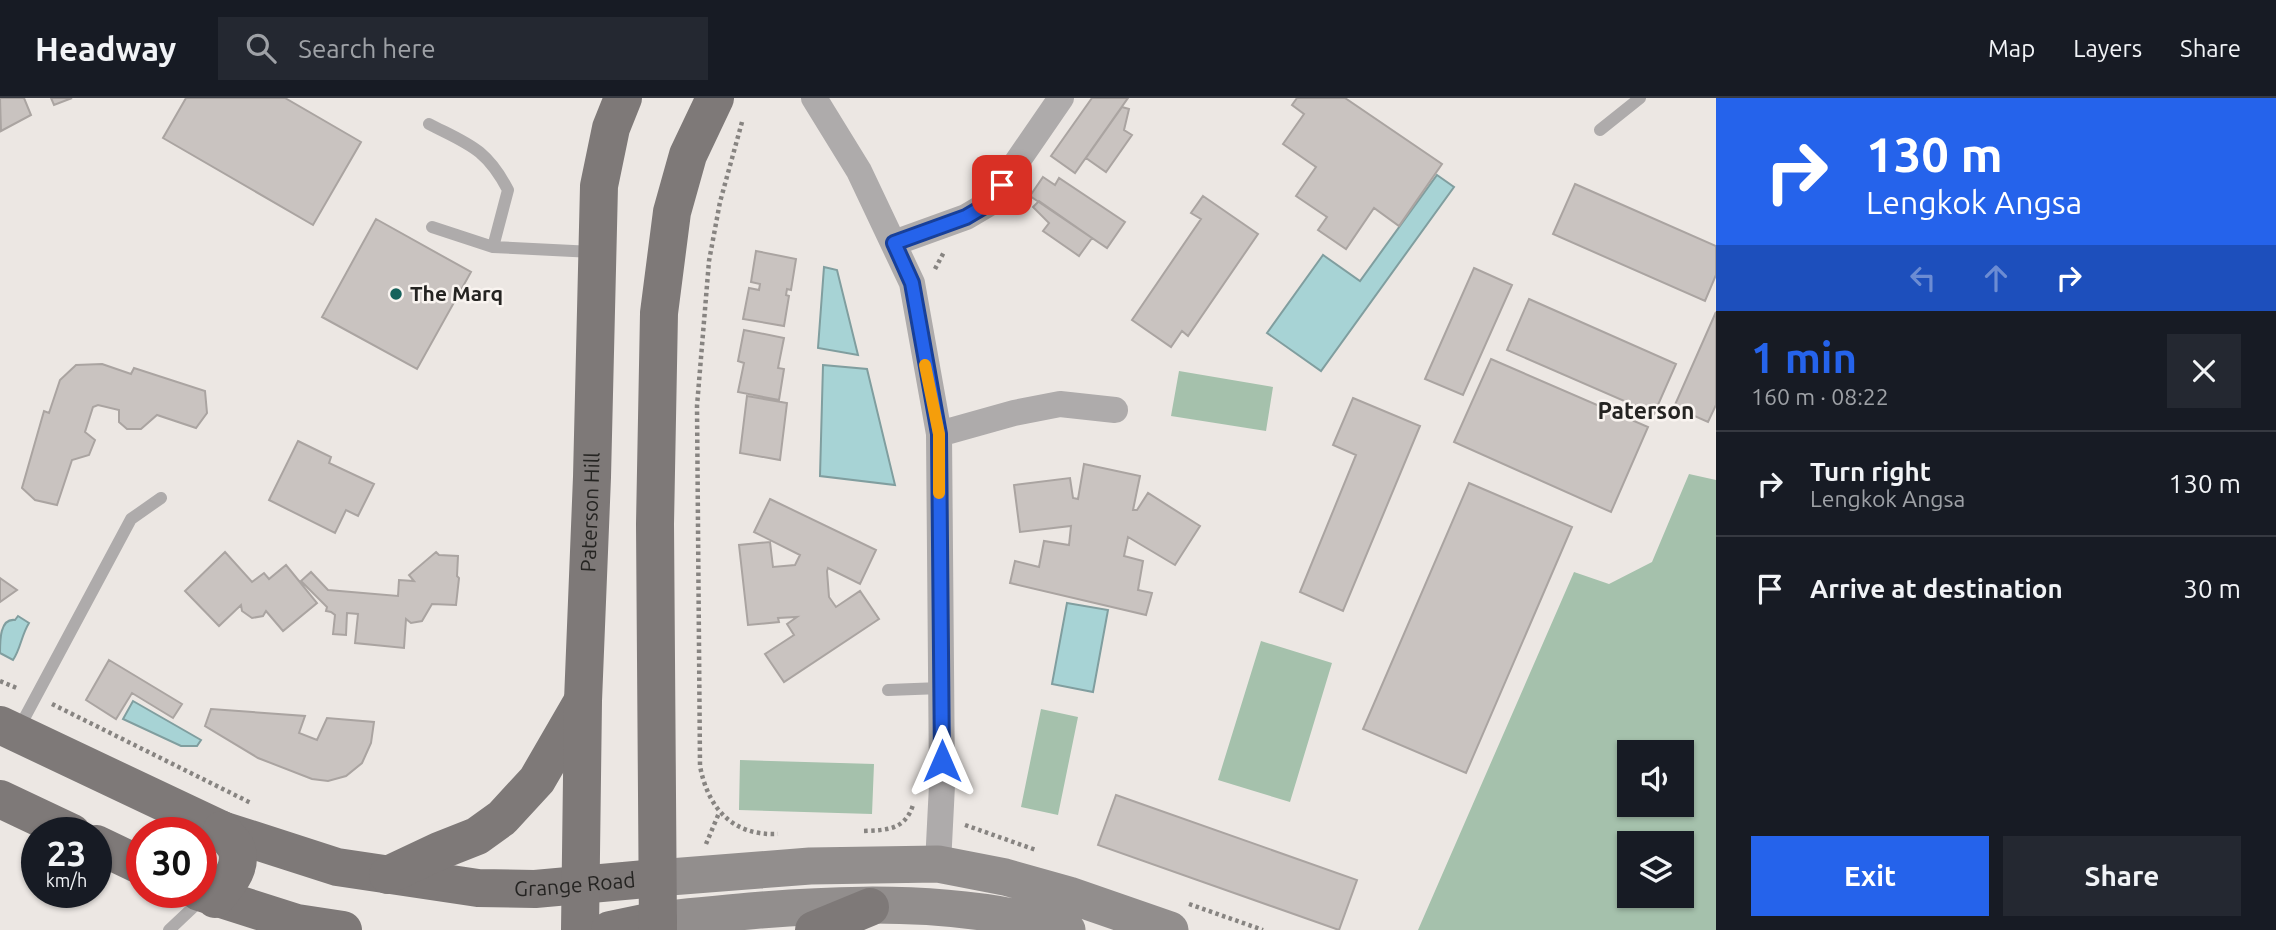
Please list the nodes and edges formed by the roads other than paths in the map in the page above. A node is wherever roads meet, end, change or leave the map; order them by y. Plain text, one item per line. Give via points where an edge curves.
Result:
1 (623, 98) edge
2 (814, 98) edge
3 (1061, 98) edge
4 (1640, 98) edge
5 (729, 108) edge
6 (429, 124) dead end
7 (1600, 130) dead end
8 (432, 227) dead end
9 (894, 243) junction
10 (492, 247) junction
11 (597, 251) junction
12 (1115, 410) dead end
13 (939, 434) junction
14 (161, 498) dead end
15 (941, 688) junction
16 (888, 690) dead end
17 (583, 701) junction
18 (8, 729) edge
19 (0, 799) edge
20 (38, 817) edge
21 (222, 830) junction
22 (938, 864) junction
23 (388, 875) junction
24 (657, 878) junction
25 (580, 885) junction
26 (217, 888) edge
27 (217, 899) edge
28 (870, 907) junction
29 (193, 908) edge
30 (658, 925) edge
31 (169, 930) edge
32 (343, 930) edge
33 (580, 930) edge
34 (610, 930) edge
35 (814, 930) edge
36 (1067, 930) edge
37 (1170, 930) edge

1 - 11 main road, Paterson Hill via 611,128 599,186
2 - 9 street via 859,171
3 - 9 street via 988,204 966,217
4 - 7 lane
5 - 24 main road via 688,155 672,212 659,313
6 - 10 lane via 481,152 498,170 508,190
8 - 10 lane
9 - 13 street via 912,283
10 - 11 lane
11 - 17 main road, Paterson Hill
12 - 13 street via 1060,404
13 - 15 street
14 - 18 lane via 131,519 36,696
15 - 16 lane
15 - 22 street
17 - 23 main road via 537,780 502,818 477,836
17 - 25 main road, Paterson Hill
18 - 21 main road, Grange Road
19 - 20 main road
21 - 23 main road, Grange Road via 337,867
21 - 26 main road via 236,849 238,864 233,877
22 - 24 main road, Grange Road via 810,866
22 - 37 main road, Grange Road via 1069,895
23 - 25 main road, Grange Road via 478,888
24 - 25 main road, Grange Road
24 - 30 main road
25 - 33 main road, Paterson Hill
27 - 32 main road via 297,923
28 - 30 main road via 787,907
28 - 35 main road
28 - 36 main road via 958,908
29 - 31 lane
30 - 34 main road

